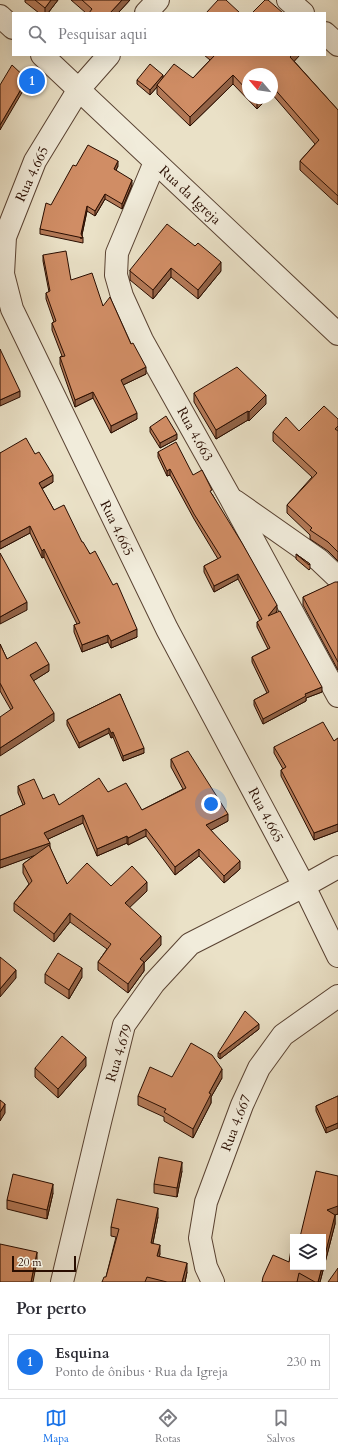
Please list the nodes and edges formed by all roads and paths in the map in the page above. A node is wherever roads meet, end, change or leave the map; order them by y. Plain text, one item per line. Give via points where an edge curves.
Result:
1 (158, 0) edge
2 (288, 0) edge
3 (147, 12) edge
4 (302, 12) edge
5 (0, 16) edge
6 (12, 27) edge
7 (326, 34) edge
8 (338, 46) edge
9 (43, 56) edge
10 (108, 56) edge
11 (79, 89) junction
12 (155, 162) junction
13 (338, 334) edge
14 (231, 499) junction
15 (338, 578) edge
16 (338, 696) edge
17 (338, 867) edge
18 (304, 886) junction
19 (338, 956) edge
20 (338, 996) edge
21 (62, 1282) edge
22 (213, 1282) edge

1 - 3 street
2 - 4 street
5 - 6 street
7 - 8 street
9 - 11 street, Rua da Igreja
10 - 11 street, Rua 4.665
11 - 12 street, Rua da Igreja
11 - 18 street, Rua 4.665 via 35,161 5,237 3,274 12,309 167,629
12 - 13 street, Rua da Igreja
12 - 14 street, Rua 4.663 via 117,253 116,275 122,296 142,340
14 - 15 street via 319,560
14 - 16 street, Rua 4.663
17 - 18 street, Rua 4.679
18 - 19 street, Rua 4.665
18 - 21 street, Rua 4.679 via 190,944 154,983 124,1026
20 - 22 street, Rua 4.667 via 283,1034 259,1068 242,1106 206,1202 200,1238 206,1267

